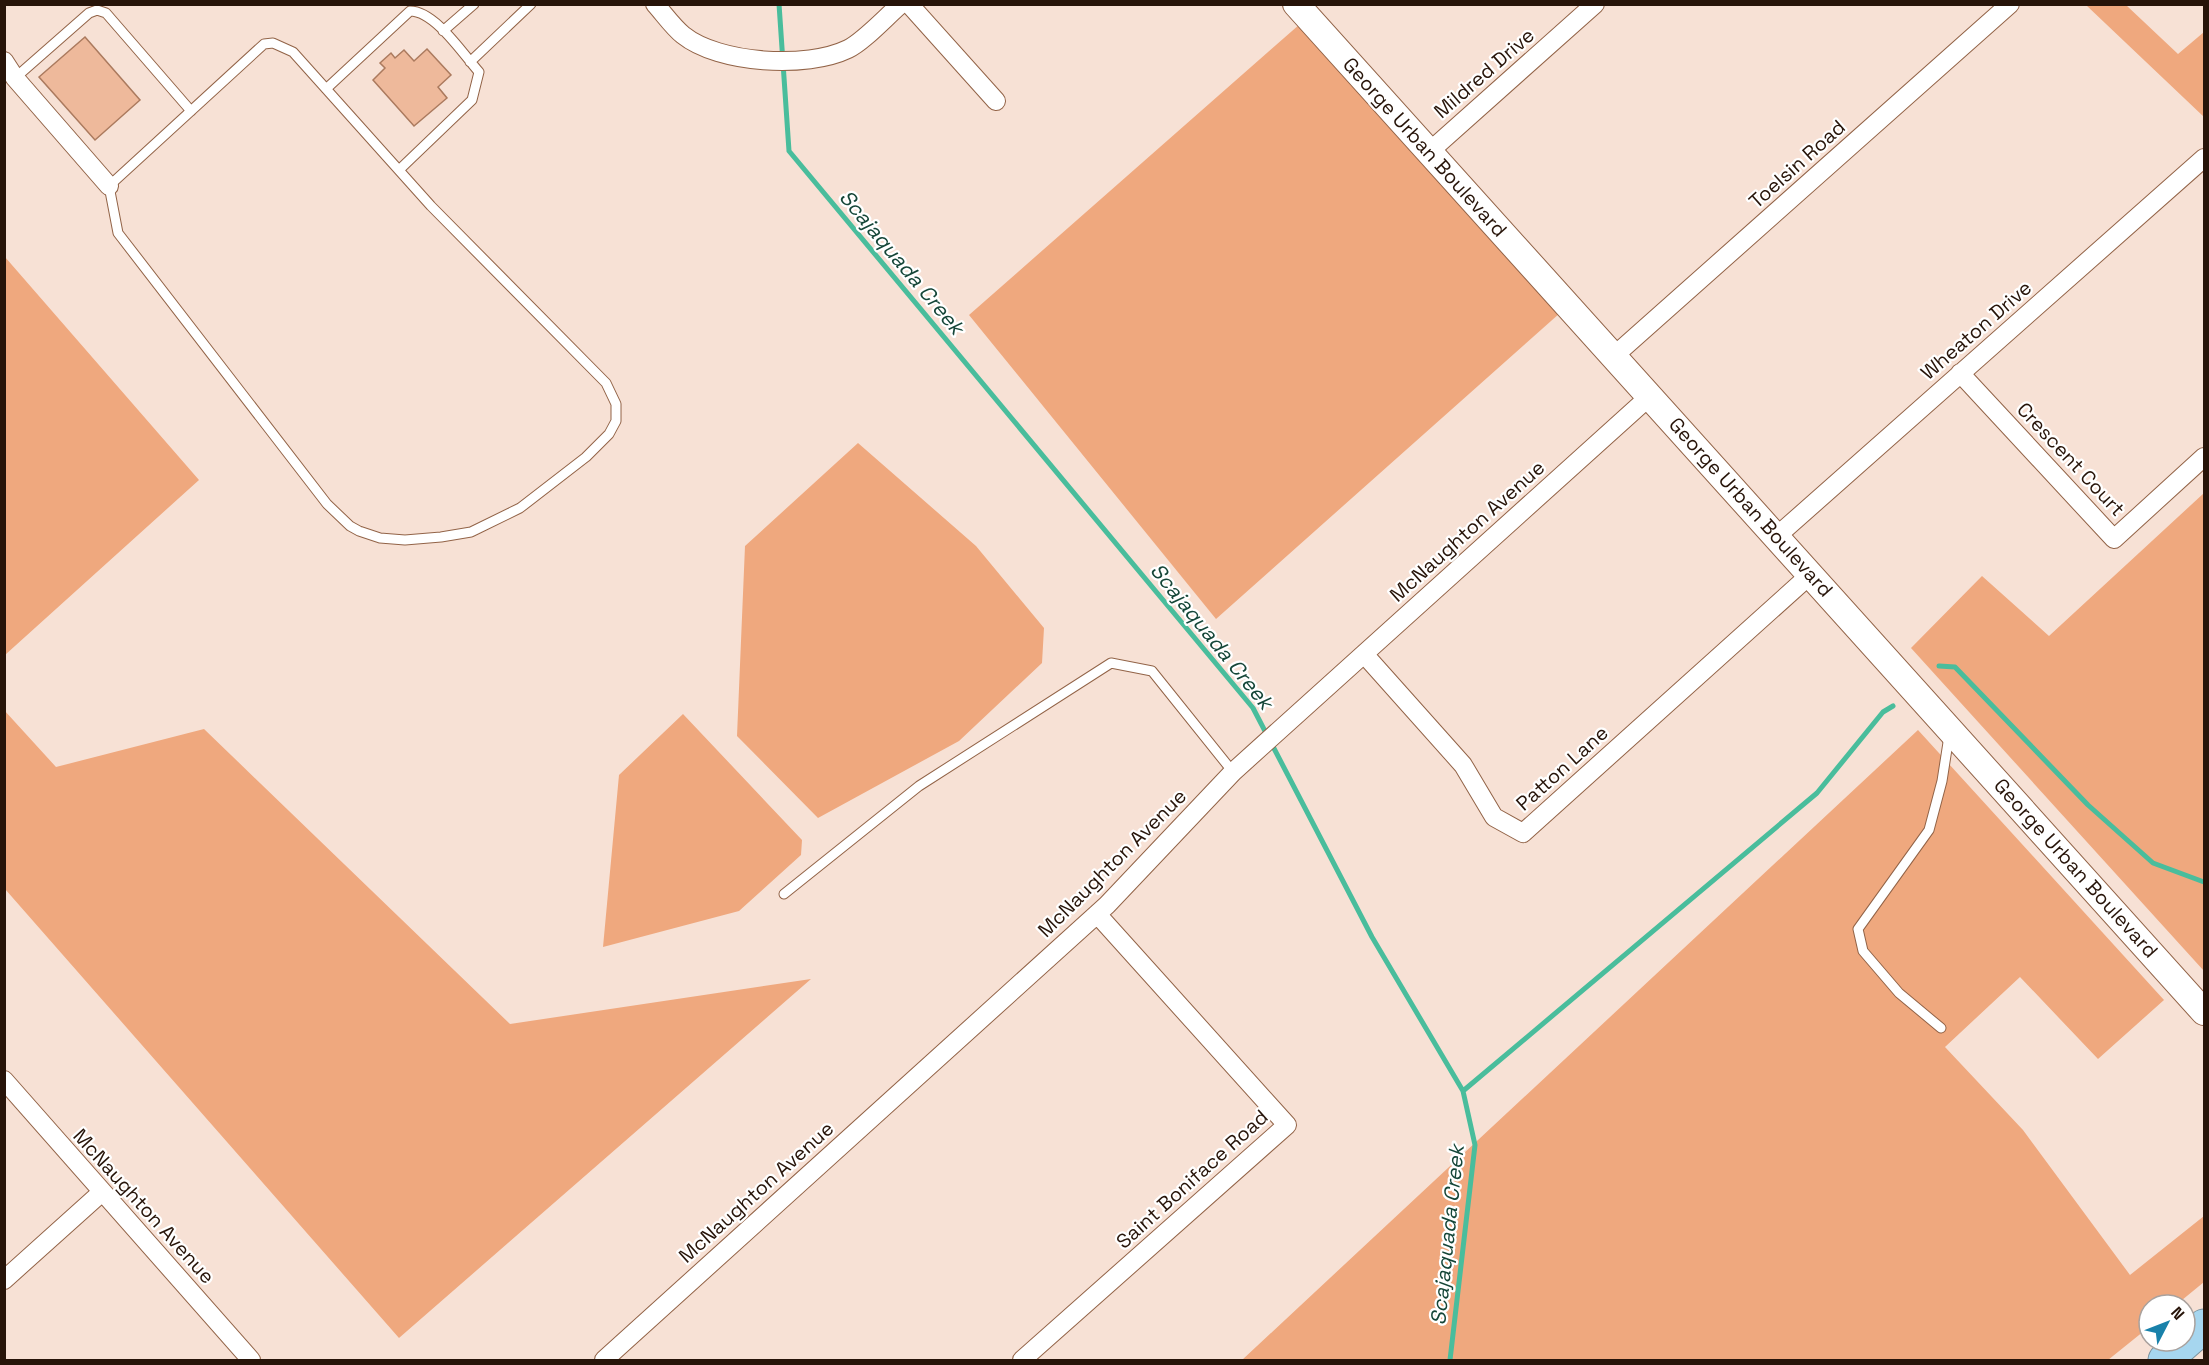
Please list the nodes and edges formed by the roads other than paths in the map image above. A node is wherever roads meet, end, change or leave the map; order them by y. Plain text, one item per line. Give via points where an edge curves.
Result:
1 (474, 4) edge
2 (531, 4) edge
3 (655, 4) edge
4 (900, 4) edge
5 (909, 4) edge
6 (1296, 4) edge
7 (1595, 4) edge
8 (2010, 4) edge
9 (443, 31) junction
10 (4, 61) edge
11 (470, 62) junction
12 (15, 78) junction
13 (326, 89) junction
14 (996, 101) dead end
15 (191, 111) junction
16 (1429, 152) junction
17 (2205, 158) edge
18 (399, 170) junction
19 (109, 186) junction
20 (1614, 356) junction
21 (1960, 373) junction
22 (1650, 396) junction
23 (2205, 458) edge
24 (1777, 536) junction
25 (1811, 574) junction
26 (1364, 654) junction
27 (1950, 728) junction
28 (1233, 772) junction
29 (784, 894) dead end
30 (1097, 914) junction
31 (2205, 1011) edge
32 (1941, 1028) dead end
33 (4, 1080) edge
34 (102, 1192) junction
35 (4, 1280) edge
36 (2205, 1326) edge
37 (251, 1360) edge
38 (603, 1360) edge
39 (1022, 1360) edge
40 (2165, 1360) edge

1 - 9 lane
2 - 11 lane
3 - 4 street via 684,36 715,51 762,62 818,58 850,48
5 - 14 street
6 - 16 street, George Urban Boulevard
7 - 16 street, Mildred Drive
8 - 20 street, Toelsin Road
9 - 11 lane
9 - 13 lane via 432,19 410,11
10 - 12 street
11 - 18 lane via 479,72 472,100
12 - 15 lane via 97,10 106,13
12 - 19 street
13 - 15 lane via 293,52 281,45 264,44
13 - 18 lane
15 - 19 lane
16 - 20 street, George Urban Boulevard
17 - 21 street, Wheaton Drive
18 - 19 lane via 606,383 616,404 616,421 609,434 586,457 520,507 471,532 405,540 359,531 327,504 118,233
20 - 22 street, George Urban Boulevard
21 - 23 street, Crescent Court via 2114,539
21 - 24 street, Wheaton Drive
22 - 24 street, George Urban Boulevard
22 - 26 street, McNaughton Avenue
24 - 25 street, George Urban Boulevard
25 - 26 street, Patton Lane via 1523,833 1494,817 1463,765
25 - 27 street, George Urban Boulevard
26 - 28 street, McNaughton Avenue
27 - 31 street, George Urban Boulevard
27 - 32 lane via 1929,830 1858,929 1863,951 1899,993
28 - 29 lane via 1152,671 1111,663 919,786
28 - 30 street, McNaughton Avenue
30 - 38 street, McNaughton Avenue
30 - 39 street, Saint Boniface Road via 1287,1125
33 - 34 street, McNaughton Avenue
34 - 35 street
34 - 37 street, McNaughton Avenue
36 - 40 highway

